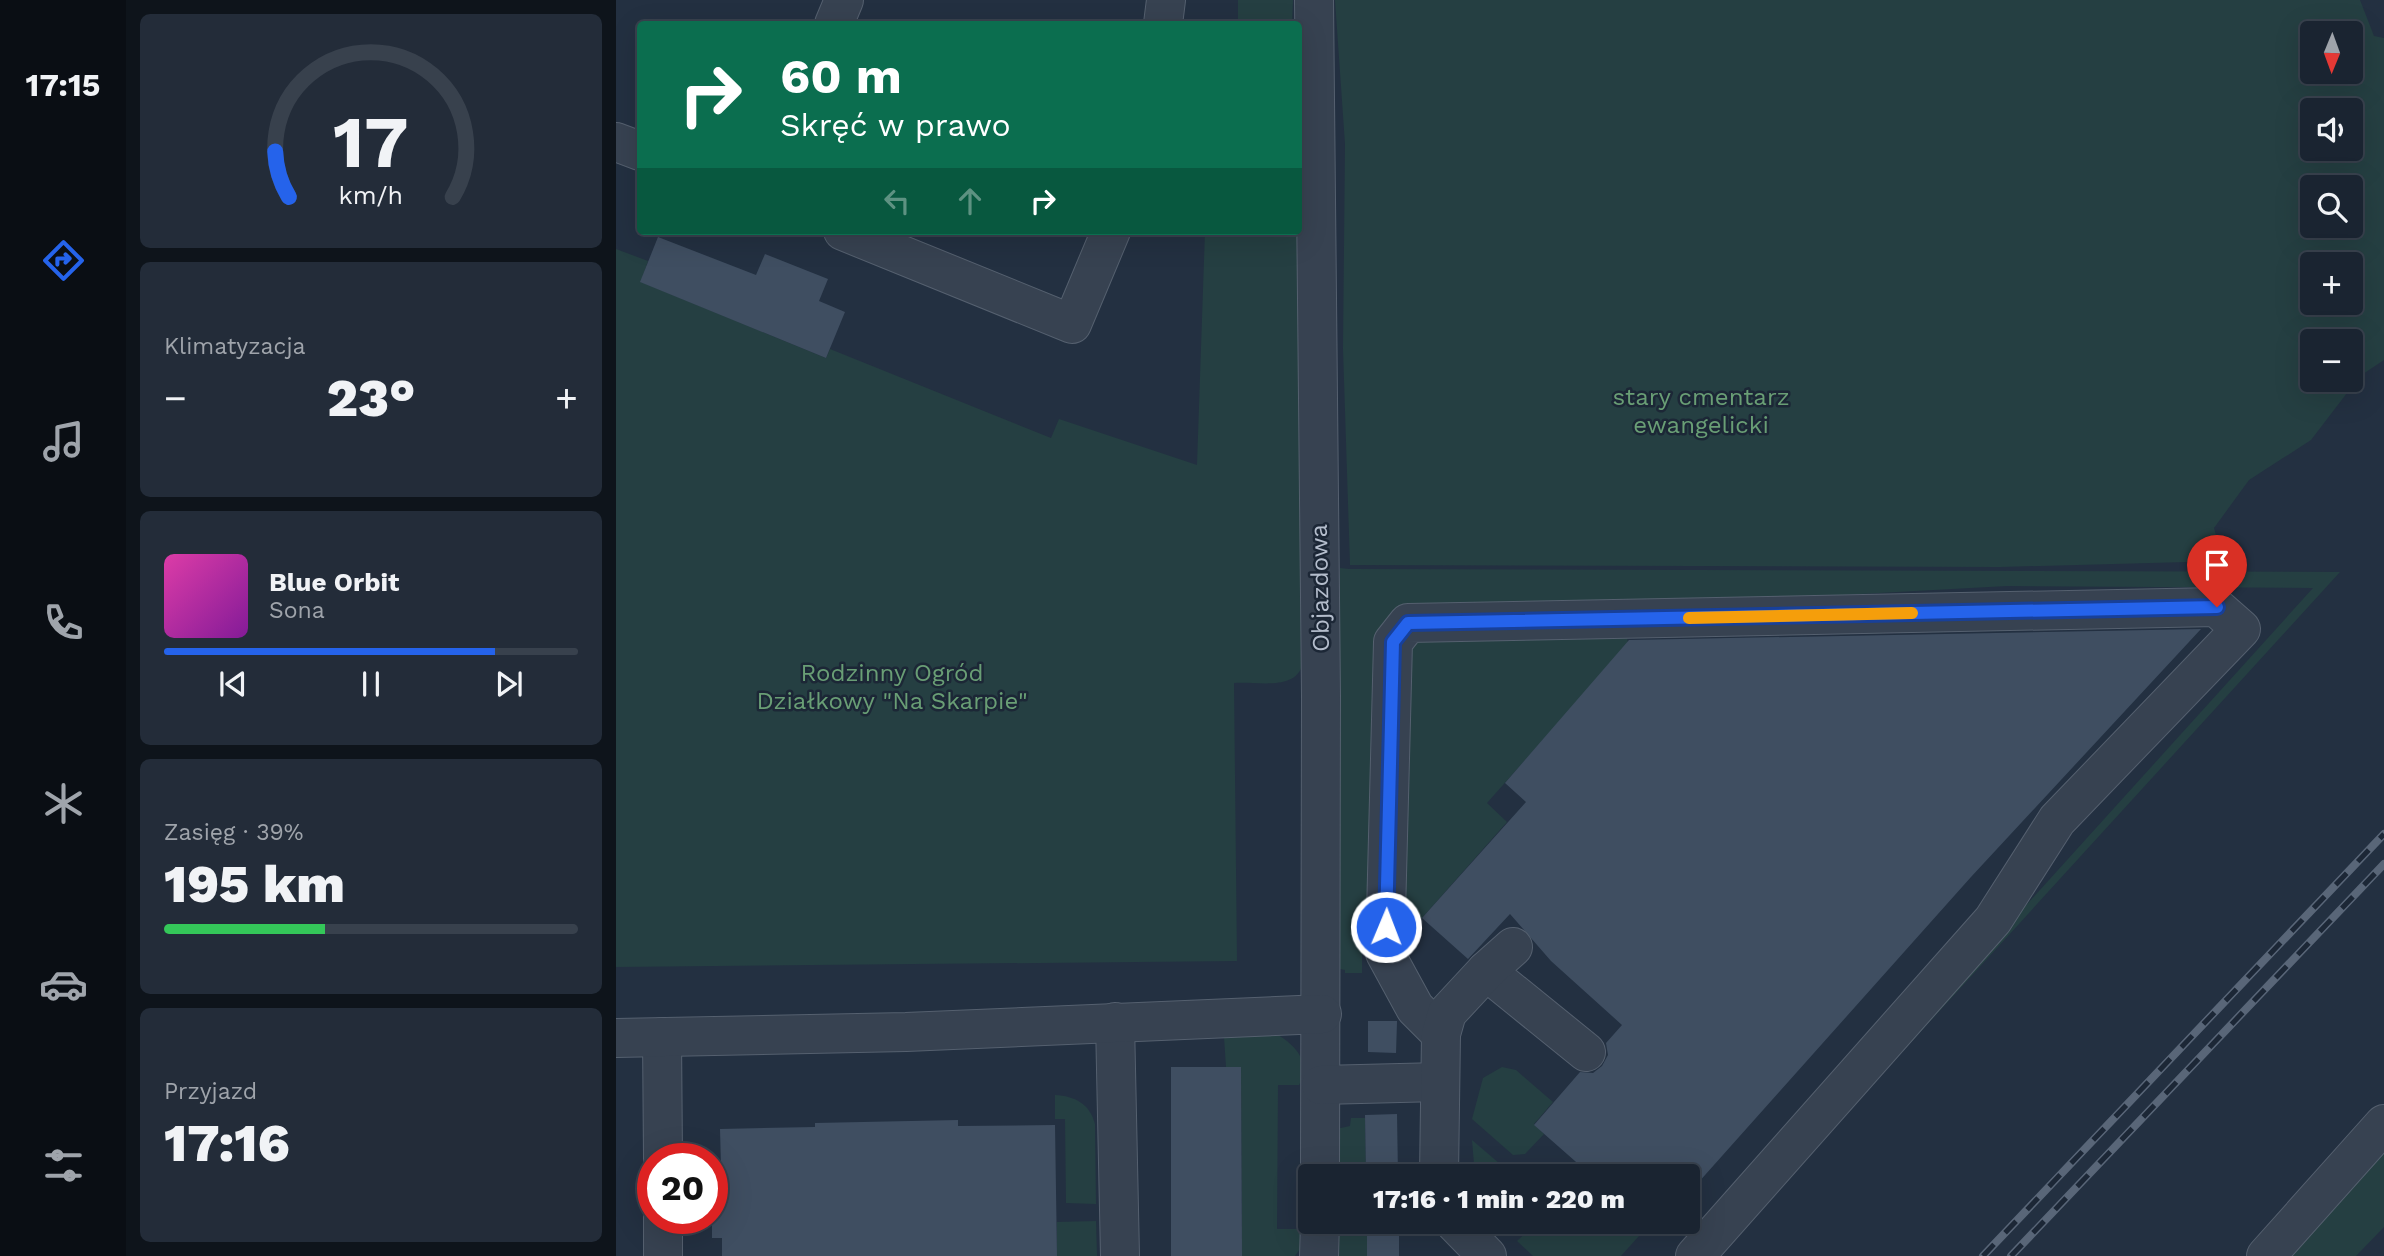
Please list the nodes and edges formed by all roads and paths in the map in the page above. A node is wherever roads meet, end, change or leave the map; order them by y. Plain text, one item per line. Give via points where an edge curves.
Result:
1 (844, 0) edge
2 (1166, 0) edge
3 (1314, 0) edge
4 (835, 21) edge
5 (1163, 21) edge
6 (616, 142) edge
7 (637, 150) edge
8 (853, 235) edge
9 (1109, 235) edge
10 (1322, 1014) junction
11 (1115, 1022) junction
12 (1441, 1034) junction
13 (662, 1037) junction
14 (616, 1038) edge
15 (1587, 1052) dead end
16 (1440, 1082) junction
17 (1321, 1084) junction
18 (2384, 1124) edge
19 (663, 1143) edge
20 (1320, 1164) edge
21 (1438, 1164) edge
22 (663, 1234) edge
23 (1320, 1234) edge
24 (1466, 1234) edge
25 (663, 1256) edge
26 (1121, 1256) edge
27 (1319, 1256) edge
28 (1487, 1256) edge
29 (1695, 1256) edge
30 (2266, 1256) edge

1 - 4 street
2 - 5 street
3 - 10 street, Objazdowa
6 - 7 street
8 - 9 street via 1072,324
10 - 11 street
10 - 17 street, Objazdowa
11 - 13 street
11 - 26 street
12 - 15 street via 1447,1013 1500,959
12 - 16 street
12 - 29 street via 1415,1008 1385,953 1393,642 1408,623 2217,607 2241,629 2057,820 1993,920
13 - 14 street
13 - 19 street
16 - 17 street
16 - 21 street
17 - 20 street, Objazdowa
18 - 30 street
22 - 25 street
23 - 27 street
24 - 28 street

